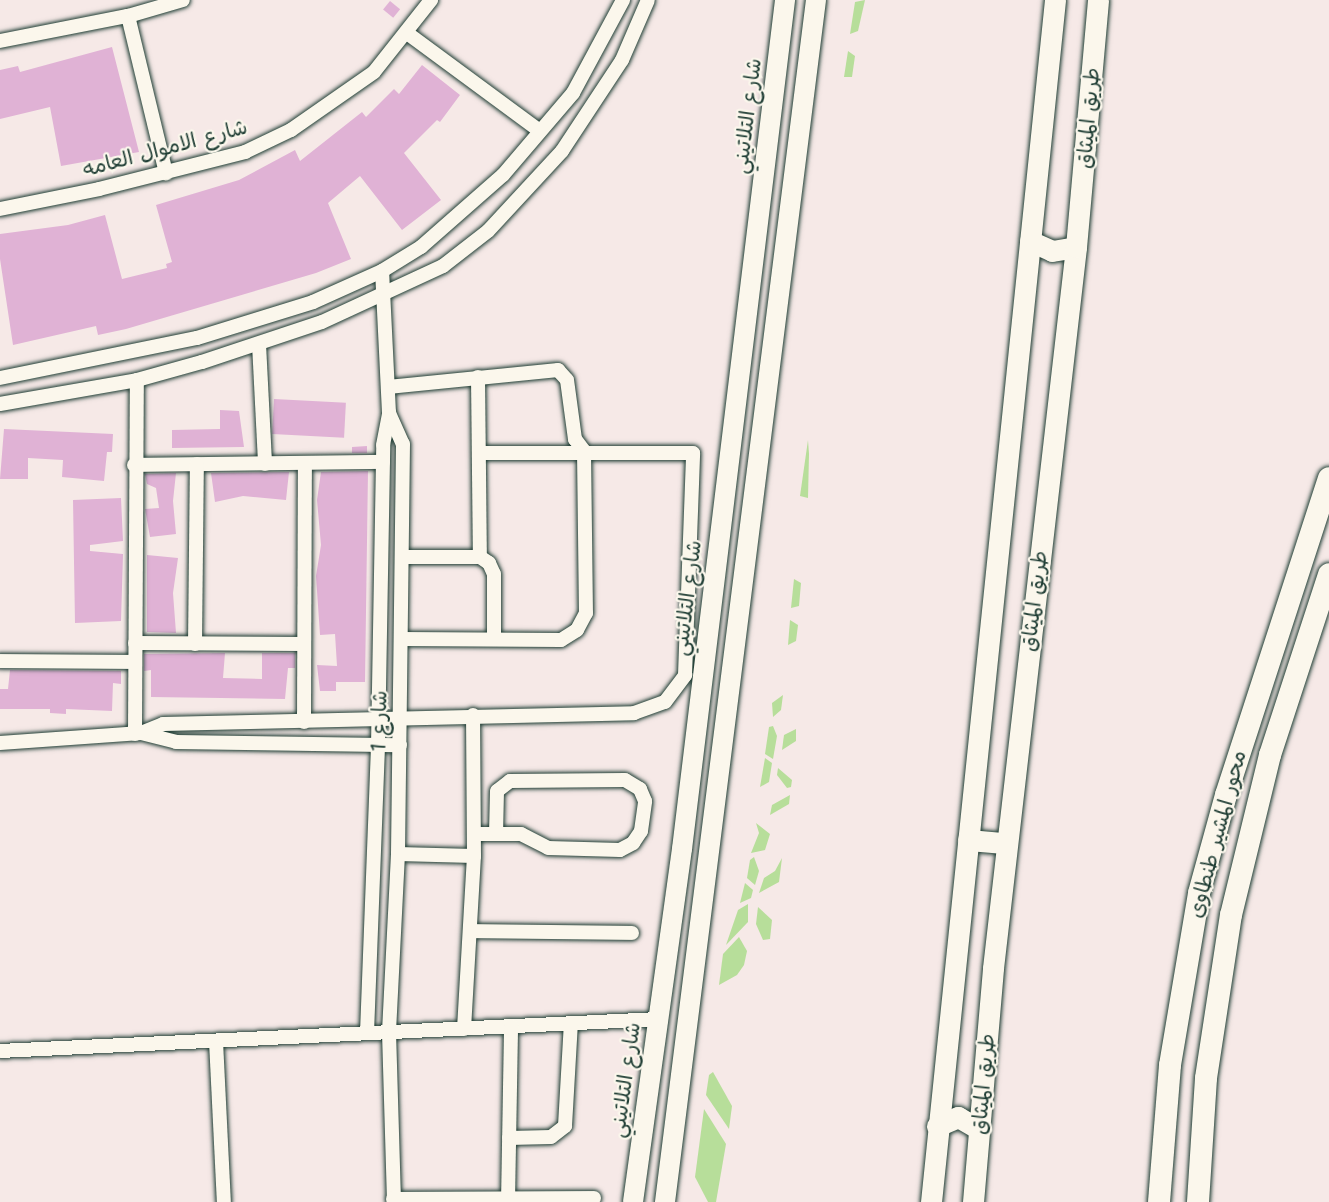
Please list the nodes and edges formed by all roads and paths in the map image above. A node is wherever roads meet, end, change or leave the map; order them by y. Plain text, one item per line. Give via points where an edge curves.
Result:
1 (183, 0) edge
2 (431, 0) edge
3 (623, 0) edge
4 (648, 0) edge
5 (785, 0) edge
6 (816, 0) edge
7 (1055, 0) edge
8 (1098, 0) edge
9 (128, 16) junction
10 (407, 33) junction
11 (0, 41) edge
12 (540, 131) junction
13 (166, 173) junction
14 (0, 209) edge
15 (1030, 241) junction
16 (1076, 247) junction
17 (382, 271) junction
18 (383, 296) junction
19 (259, 344) junction
20 (478, 377) junction
21 (0, 378) edge
22 (137, 380) junction
23 (388, 387) junction
24 (0, 404) edge
25 (389, 413) junction
26 (584, 451) junction
27 (480, 453) junction
28 (382, 462) junction
29 (197, 464) junction
30 (265, 464) junction
31 (305, 464) junction
32 (134, 465) junction
33 (1329, 478) edge
34 (480, 556) junction
35 (402, 557) junction
36 (1329, 574) edge
37 (401, 639) junction
38 (494, 639) junction
39 (135, 643) junction
40 (195, 644) junction
41 (304, 644) junction
42 (0, 661) edge
43 (135, 662) junction
44 (473, 715) junction
45 (400, 718) junction
46 (379, 719) junction
47 (304, 722) junction
48 (138, 733) junction
49 (0, 743) edge
50 (400, 745) junction
51 (378, 746) junction
52 (474, 834) junction
53 (496, 834) junction
54 (968, 840) junction
55 (1005, 843) junction
56 (398, 854) junction
57 (474, 856) junction
58 (470, 931) junction
59 (632, 933) dead end
60 (658, 1019) junction
61 (571, 1023) junction
62 (511, 1026) junction
63 (464, 1029) junction
64 (389, 1032) junction
65 (367, 1033) junction
66 (216, 1041) junction
67 (0, 1051) edge
68 (937, 1126) junction
69 (979, 1129) junction
70 (509, 1138) junction
71 (594, 1198) dead end
72 (393, 1200) edge
73 (508, 1200) edge
74 (224, 1202) edge
75 (633, 1202) edge
76 (665, 1202) edge
77 (931, 1202) edge
78 (973, 1202) edge
79 (1159, 1202) edge
80 (1198, 1202) edge

1 - 9 street
2 - 10 street, شارع الاموال العامه
3 - 12 street via 573,93
4 - 18 street via 622,60 562,151 488,231 443,266
5 - 60 main road, شارع التلاتيني
6 - 76 main road
7 - 15 main road, طريق الميثاق
8 - 16 main road, طريق الميثاق
9 - 11 street
9 - 13 street
10 - 12 street
10 - 13 street, شارع الاموال العامه via 374,72 291,130 245,152
12 - 17 street via 467,210 421,247
13 - 14 street, شارع الاموال العامه
15 - 16 main road via 1052,251
15 - 54 main road, طريق الميثاق
16 - 55 main road, طريق الميثاق
17 - 18 street, شارع 1
17 - 21 street via 313,302 219,332 94,362
18 - 19 street
18 - 23 street, شارع 1
19 - 22 street
19 - 30 street
20 - 23 street
20 - 26 street via 554,369 562,373 567,380 571,428
20 - 27 street
22 - 24 street
22 - 32 street
23 - 25 street, شارع 1
25 - 28 street, شارع 1
25 - 35 street, شارع 1 via 403,444
26 - 27 street
26 - 38 street via 583,622 561,640
26 - 44 street via 693,453 685,675 677,690 650,710
27 - 34 street
28 - 31 street
28 - 46 street, شارع 1
29 - 30 street
29 - 32 street
29 - 40 street
30 - 31 street
31 - 41 street
32 - 39 street
33 - 79 highway, محور المشير طنطاوى via 1226,795 1199,893 1174,1031
34 - 35 street
34 - 38 street via 494,574
35 - 37 street, شارع 1
36 - 80 highway, محور المشير طنطاوى via 1270,755 1230,915 1207,1067
37 - 38 street
37 - 45 street, شارع 1
39 - 40 street
39 - 43 street
40 - 41 street
41 - 47 street
42 - 43 street
43 - 48 street
44 - 45 street
44 - 52 street
45 - 46 street
45 - 50 street, شارع 1
46 - 47 street
46 - 51 street, شارع 1
47 - 48 street via 163,724
48 - 49 street
48 - 51 street via 176,742
50 - 51 street
50 - 56 street, شارع 1
51 - 65 street, شارع 1
52 - 53 street
52 - 57 street
53 - 53 street via 521,834 548,848 620,850 633,843 642,831 645,801 640,789 625,780 506,782 497,791
54 - 55 main road
54 - 68 main road, طريق الميثاق
55 - 69 main road, طريق الميثاق
56 - 57 street
56 - 64 street, شارع 1
57 - 58 street
58 - 59 street
58 - 63 street
60 - 61 street
60 - 75 main road, شارع التلاتيني
61 - 62 street
61 - 70 street via 565,1126 551,1137
62 - 63 street
62 - 70 street
63 - 64 street
64 - 65 street
64 - 72 street, شارع 1
65 - 66 street
66 - 67 street
66 - 74 street
68 - 69 main road via 958,1117
68 - 77 main road, طريق الميثاق
69 - 78 main road, طريق الميثاق
70 - 73 street
71 - 73 street
72 - 73 street

